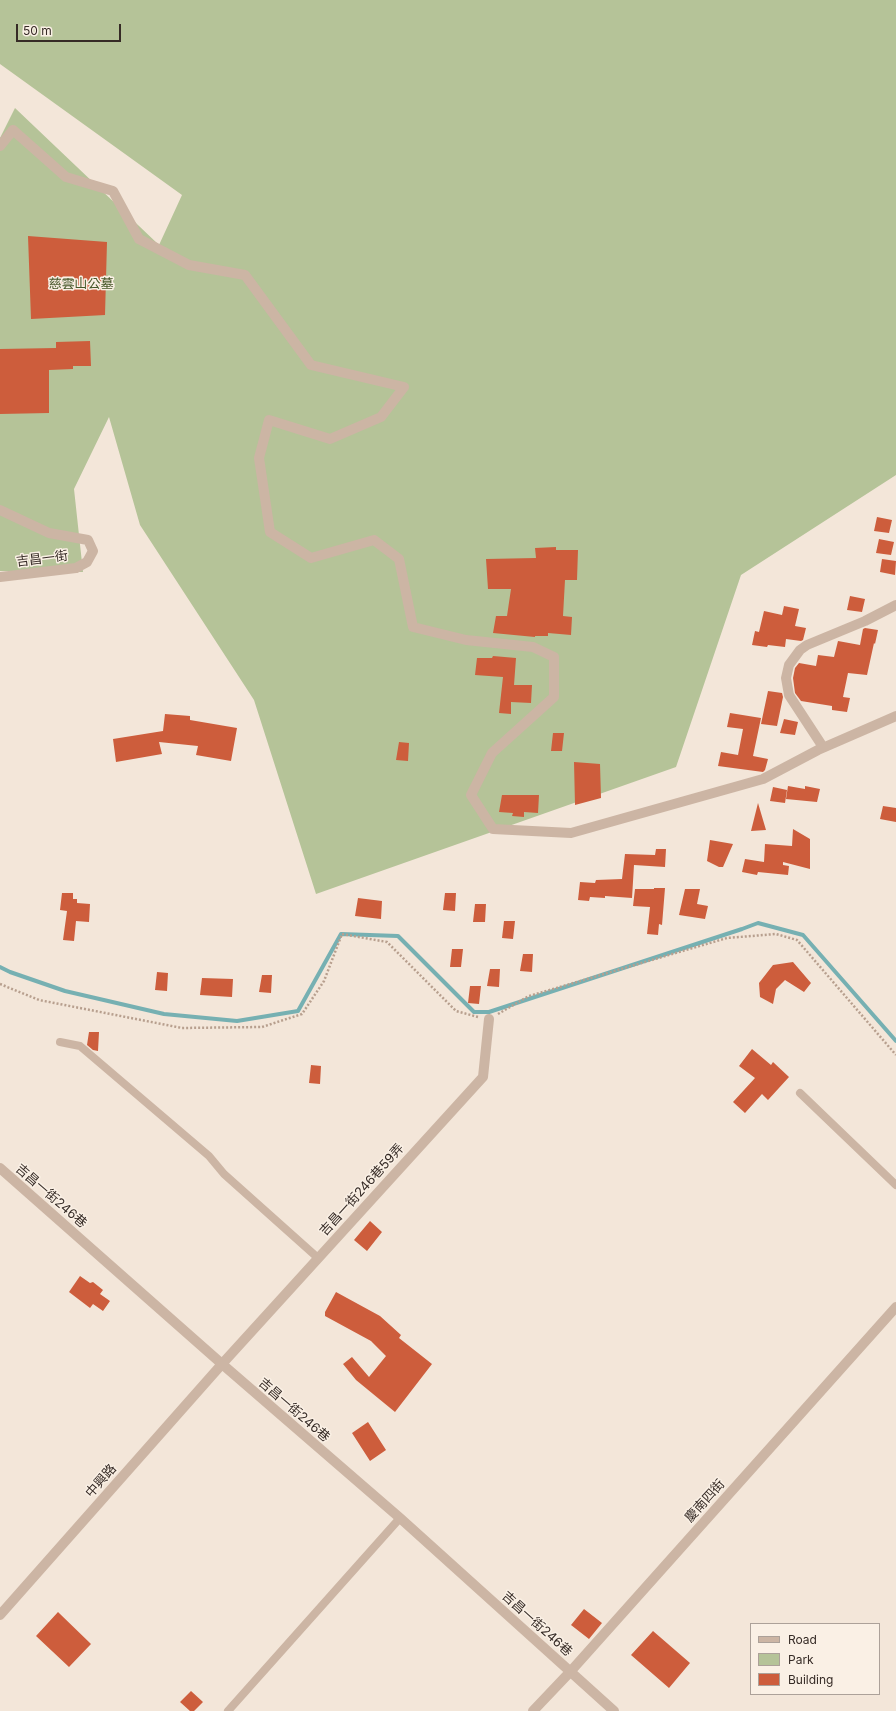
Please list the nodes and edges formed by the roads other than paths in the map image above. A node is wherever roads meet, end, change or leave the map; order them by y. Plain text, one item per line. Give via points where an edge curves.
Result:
1 (0, 146) edge
2 (0, 510) edge
3 (0, 577) edge
4 (896, 605) edge
5 (896, 716) edge
6 (823, 747) junction
7 (489, 1019) road end
8 (60, 1042) dead end
9 (800, 1093) dead end
10 (0, 1168) edge
11 (896, 1185) edge
12 (318, 1258) junction
13 (896, 1307) edge
14 (222, 1364) junction
15 (400, 1518) junction
16 (0, 1615) edge
17 (570, 1672) junction
18 (228, 1711) edge
19 (533, 1711) edge
20 (614, 1711) edge

1 - 6 street via 14,130 66,177 113,192 139,239 189,265 245,275 311,365 404,387 381,418 330,439 269,420 259,458 270,532 311,558 374,540 400,559 413,627 466,640 533,647 554,657 554,697 492,753 471,795 493,829 571,833 763,779
2 - 3 street, 吉昌一街 via 49,533 88,540 93,551 87,562 76,568
4 - 6 street via 807,645 789,665 786,678 789,695
5 - 6 street
7 - 12 street, 吉昌一街246巷59弄 via 482,1077
8 - 12 lane via 80,1046 209,1156 224,1174
9 - 11 lane
10 - 14 street, 吉昌一街246巷
12 - 14 street, 吉昌一街246巷59弄
13 - 17 street, 慶南四街
14 - 15 street, 吉昌一街246巷
14 - 16 street, 中興路
15 - 17 street, 吉昌一街246巷
15 - 18 lane
17 - 19 street, 慶南四街
17 - 20 street, 吉昌一街246巷

